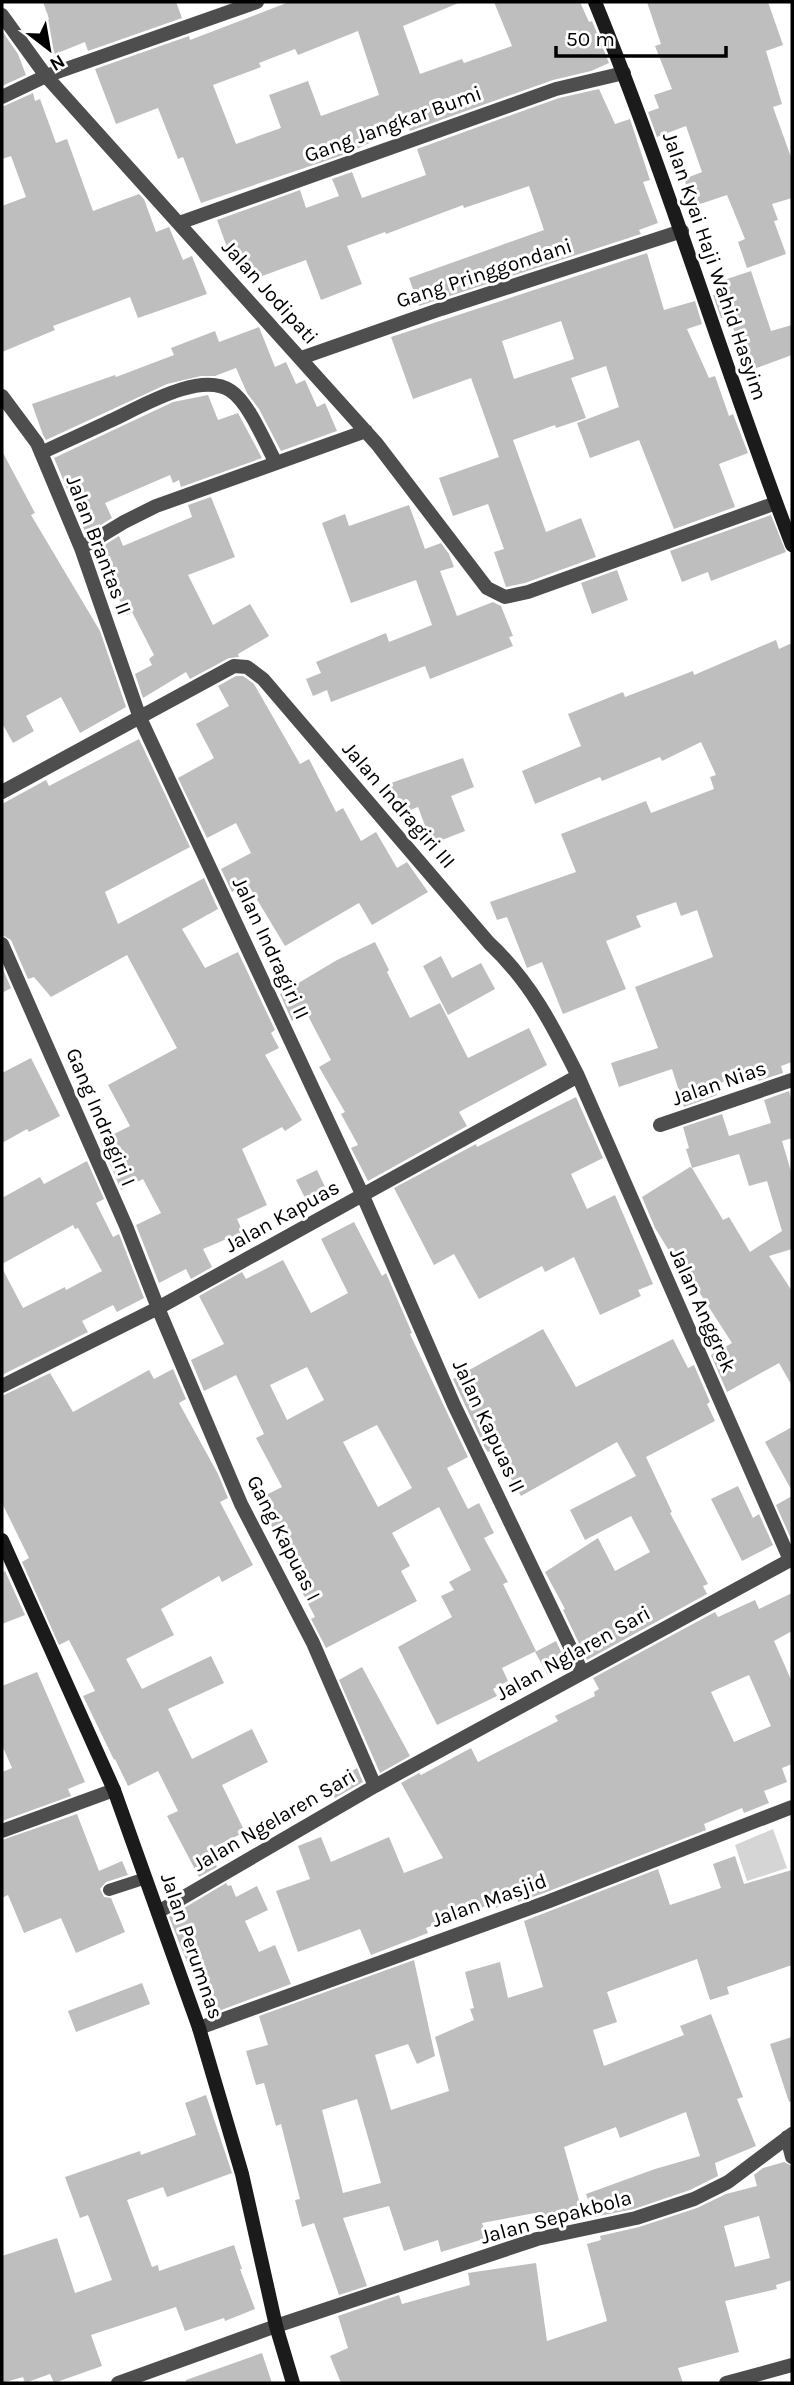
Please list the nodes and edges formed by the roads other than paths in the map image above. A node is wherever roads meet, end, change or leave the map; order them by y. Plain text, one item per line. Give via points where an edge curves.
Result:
1 (257, 2) edge
2 (595, 2) edge
3 (2, 15) edge
4 (624, 73) junction
5 (46, 76) junction
6 (2, 97) edge
7 (179, 223) junction
8 (682, 231) junction
9 (301, 358) junction
10 (2, 396) edge
11 (366, 431) junction
12 (41, 453) junction
13 (276, 463) junction
14 (776, 503) junction
15 (792, 545) edge
16 (81, 548) junction
17 (140, 718) junction
18 (2, 792) edge
19 (2, 944) edge
20 (578, 1076) junction
21 (792, 1080) edge
22 (660, 1125) dead end
23 (363, 1196) junction
24 (158, 1308) junction
25 (2, 1387) edge
26 (2, 1540) edge
27 (791, 1560) edge
28 (582, 1672) junction
29 (375, 1786) junction
30 (114, 1790) junction
31 (792, 1807) edge
32 (2, 1831) edge
33 (146, 1878) junction
34 (109, 1890) dead end
35 (158, 1912) junction
36 (199, 2028) junction
37 (790, 2136) edge
38 (792, 2157) edge
39 (276, 2326) junction
40 (792, 2365) edge
41 (118, 2383) edge
42 (293, 2383) edge
43 (726, 2383) edge

1 - 5 street
2 - 4 main road, Jalan Kyai Haji Wahid Hasyim
3 - 5 street, Jalan Jodipati
4 - 7 street, Gang Jangkar Bumi via 556,89
4 - 8 main road, Jalan Kyai Haji Wahid Hasyim
5 - 6 street
5 - 7 street, Jalan Jodipati
7 - 9 street, Jalan Jodipati
8 - 9 street, Gang Pringgondani
8 - 14 main road, Jalan Kyai Haji Wahid Hasyim
9 - 11 street, Jalan Jodipati
10 - 12 street, Jalan Brantas II
11 - 13 street
11 - 14 street, Jalan Jodipati via 487,588 505,597
12 - 13 street via 159,397 219,385 244,404
12 - 16 street, Jalan Brantas II
13 - 16 street via 156,506
14 - 15 main road, Jalan Kyai Haji Wahid Hasyim
16 - 17 street, Jalan Brantas II
17 - 18 street
17 - 20 street, Jalan Indragiri III via 234,666 247,667 263,679 489,943 512,964 551,1021
17 - 23 street, Jalan Indragiri II
19 - 24 street, Gang Indragiri I
20 - 23 street, Jalan Kapuas
20 - 27 street, Jalan Anggrek
21 - 22 street, Jalan Nias
23 - 24 street, Jalan Kapuas
23 - 28 street, Jalan Kapuas II via 454,1405
24 - 25 street, Jalan Kapuas
24 - 29 street, Gang Kapuas I via 241,1504 313,1643
26 - 30 main road, Jalan Perumnas
27 - 28 street, Jalan Nglaren Sari
28 - 29 street, Jalan Nglaren Sari
29 - 35 street, Jalan Ngelaren Sari
30 - 32 street
30 - 33 main road, Jalan Perumnas
31 - 36 street, Jalan Masjid
33 - 34 lane
33 - 35 main road, Jalan Perumnas
35 - 36 main road, Jalan Perumnas
36 - 39 main road, Jalan Perumnas via 242,2174
37 - 38 street
37 - 39 street, Jalan Sepakbola via 728,2182 694,2199 636,2218 537,2239
39 - 41 street, Jalan Sepakbola
39 - 42 main road, Jalan Perumnas
40 - 43 street

